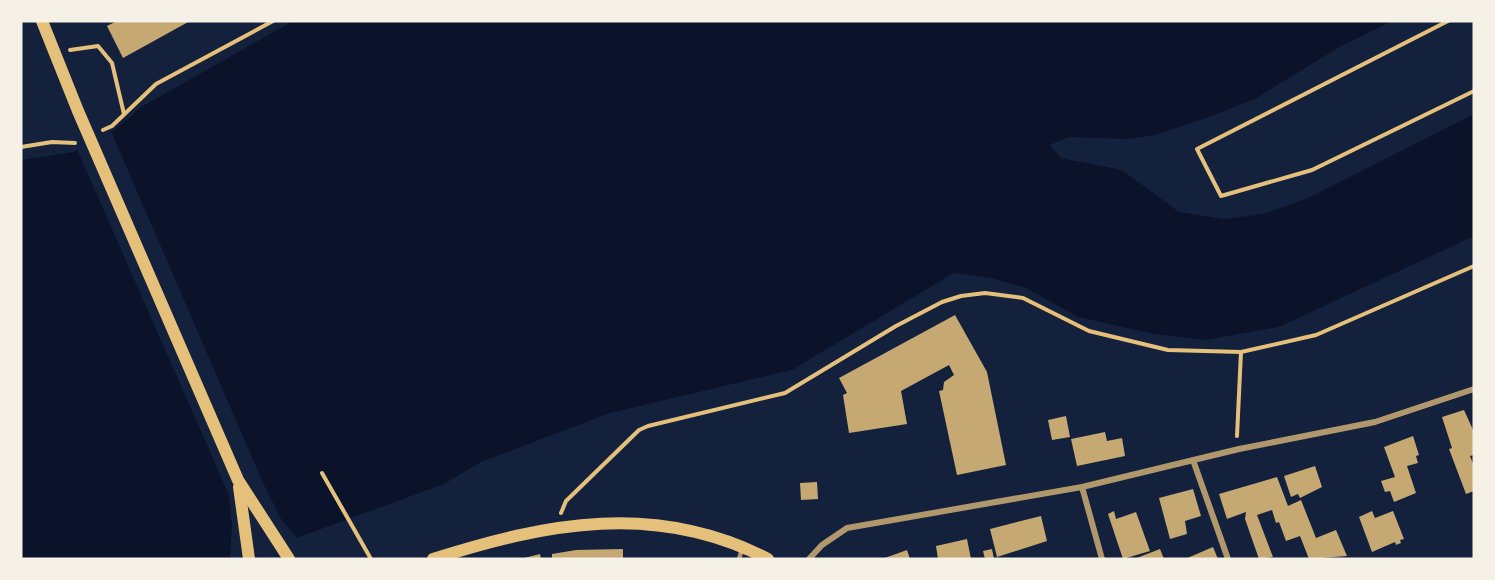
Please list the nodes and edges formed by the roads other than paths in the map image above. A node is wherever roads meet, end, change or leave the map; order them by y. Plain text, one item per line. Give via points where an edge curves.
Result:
1 (42, 21) edge
2 (1474, 389) edge
3 (1193, 460) junction
4 (238, 480) junction
5 (1082, 487) junction
6 (742, 546) junction
7 (282, 557) edge
8 (249, 559) edge
9 (433, 559) edge
10 (739, 559) edge
11 (768, 559) edge
12 (809, 559) edge
13 (1102, 559) edge
14 (1228, 559) edge

1 - 4 main road
2 - 3 street via 1375,422
3 - 5 street
3 - 14 street
4 - 7 main road
4 - 8 main road
5 - 12 street via 847,528
5 - 13 street
6 - 9 main road via 705,534 642,524 554,527 497,538
6 - 10 lane
6 - 11 main road

